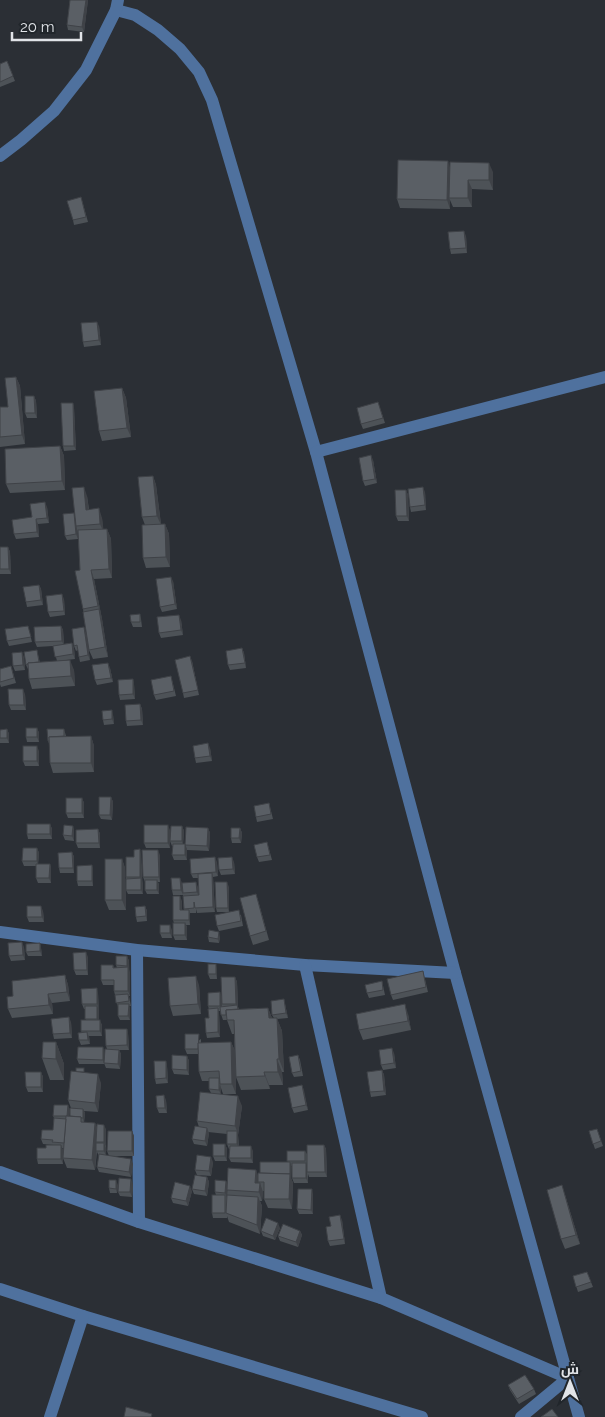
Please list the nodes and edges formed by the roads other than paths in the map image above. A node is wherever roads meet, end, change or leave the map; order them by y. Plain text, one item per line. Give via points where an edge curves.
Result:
1 (117, 5) edge
2 (0, 156) edge
3 (605, 377) edge
4 (316, 452) junction
5 (0, 932) edge
6 (137, 950) junction
7 (305, 965) junction
8 (455, 973) junction
9 (0, 1172) edge
10 (139, 1222) junction
11 (0, 1289) edge
12 (380, 1298) junction
13 (83, 1316) junction
14 (568, 1378) junction
15 (50, 1417) edge
16 (422, 1417) edge
17 (521, 1417) edge
18 (579, 1417) edge

1 - 2 street via 86,70 54,111
1 - 4 street via 158,30 180,49 198,72 212,100
3 - 4 street
4 - 8 street
5 - 6 street
6 - 7 street
6 - 10 street
7 - 8 street
7 - 12 street
8 - 14 street
9 - 10 street
10 - 12 street
11 - 13 street
12 - 14 street
13 - 15 street
13 - 16 street
14 - 17 street
14 - 18 street

